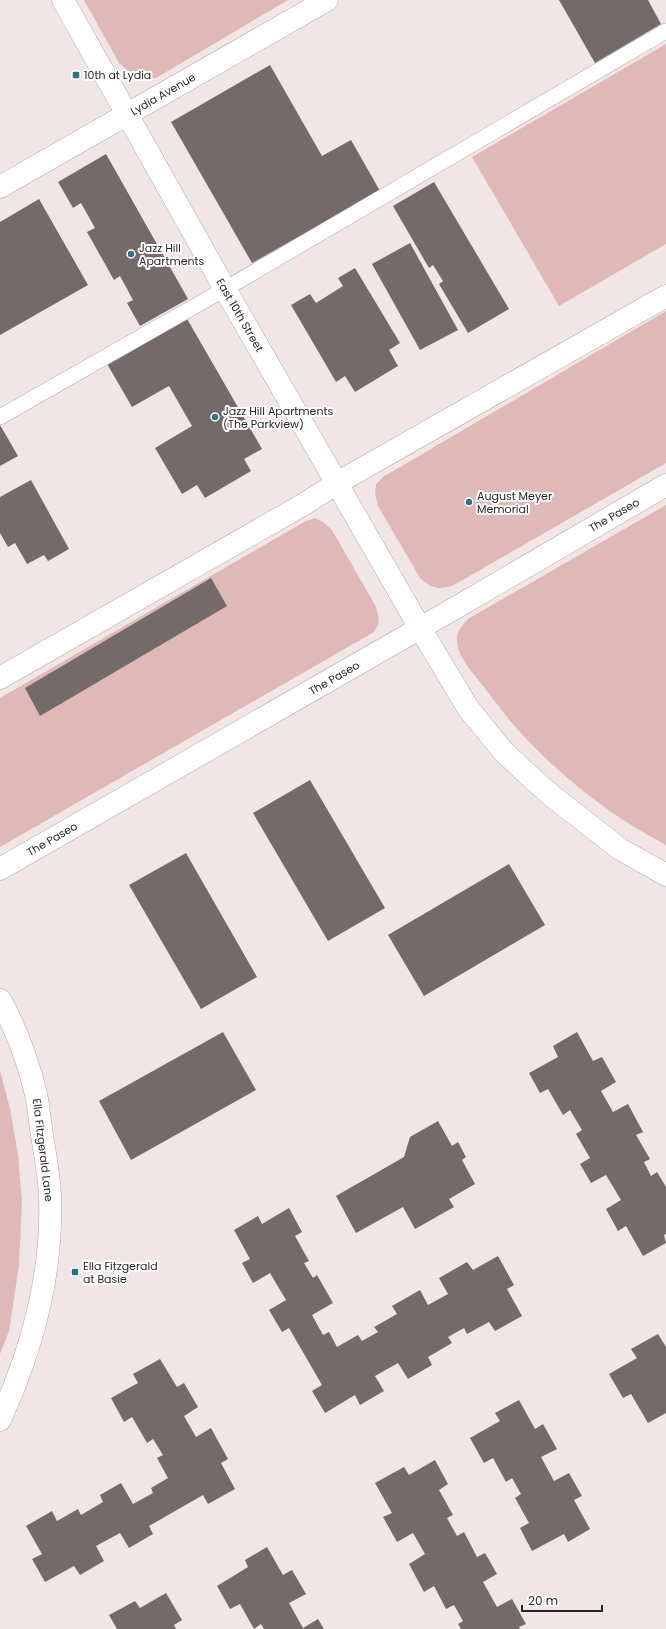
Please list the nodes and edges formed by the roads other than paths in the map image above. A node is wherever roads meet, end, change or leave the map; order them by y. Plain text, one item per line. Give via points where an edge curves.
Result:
1 (63, 0) edge
2 (326, 0) edge
3 (666, 31) edge
4 (127, 115) junction
5 (0, 187) edge
6 (225, 289) junction
7 (666, 296) edge
8 (0, 418) edge
9 (337, 483) junction
10 (666, 485) edge
11 (420, 628) junction
12 (0, 678) edge
13 (0, 869) edge
14 (666, 875) edge
15 (0, 1000) edge
16 (0, 1420) edge

1 - 4 main road, East 10th Street
2 - 4 main road, Lydia Avenue
3 - 6 lane
4 - 5 main road, Lydia Avenue
4 - 6 main road, East 10th Street
6 - 8 lane
6 - 9 main road, East 10th Street
7 - 9 main road
9 - 11 main road, East 10th Street
9 - 12 main road
10 - 11 main road, The Paseo
11 - 13 main road, The Paseo
11 - 14 main road, East 10th Street via 468,708 504,751 586,824 620,849
15 - 16 main road, Ella Fitzgerald Lane via 23,1052 37,1098 50,1194 48,1244 42,1291 31,1339 16,1385

